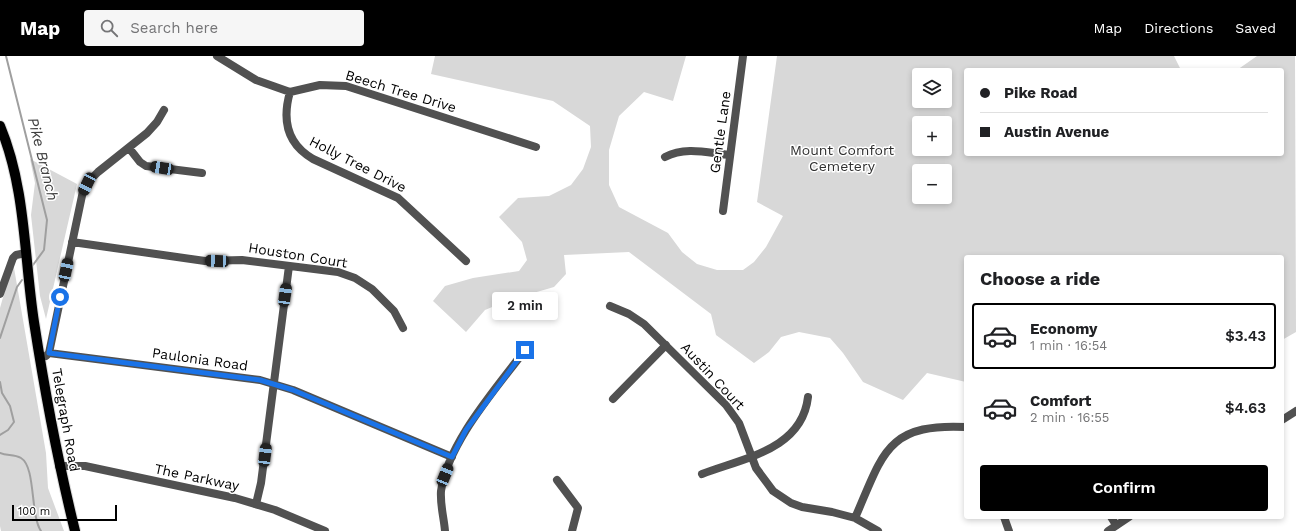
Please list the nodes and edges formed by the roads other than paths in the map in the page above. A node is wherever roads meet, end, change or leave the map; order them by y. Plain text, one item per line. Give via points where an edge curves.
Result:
1 (217, 56) edge
2 (743, 56) edge
3 (290, 92) junction
4 (164, 110) dead end
5 (0, 126) edge
6 (536, 147) dead end
7 (129, 148) junction
8 (730, 155) junction
9 (665, 157) dead end
10 (202, 173) dead end
11 (723, 211) dead end
12 (72, 242) junction
13 (26, 253) junction
14 (466, 262) dead end
15 (289, 266) junction
16 (0, 294) edge
17 (610, 306) dead end
18 (403, 328) dead end
19 (666, 346) junction
20 (525, 350) dead end
21 (49, 353) junction
22 (41, 361) junction
23 (274, 384) junction
24 (808, 397) dead end
25 (613, 399) dead end
26 (1296, 411) edge
27 (1284, 419) edge
28 (964, 427) edge
29 (752, 456) junction
30 (452, 457) junction
31 (59, 466) junction
32 (702, 474) dead end
33 (557, 480) dead end
34 (256, 504) junction
35 (855, 518) junction
36 (1005, 519) edge
37 (1112, 519) edge
38 (1126, 519) edge
39 (1116, 525) junction
40 (75, 531) edge
41 (325, 531) edge
42 (445, 531) edge
43 (572, 531) edge
44 (878, 531) edge
45 (1009, 531) edge
46 (1108, 531) edge

1 - 3 street via 256,80
2 - 8 street, Gentle Lane
3 - 6 street, Beech Tree Drive via 320,85 346,86
3 - 14 street, Holly Tree Drive via 286,107 286,124 300,150 313,159 398,198
4 - 7 street via 153,128
5 - 13 main road, Telegraph Road via 16,172
7 - 10 street via 146,166
7 - 12 street via 87,184 81,199
8 - 9 street via 687,150 674,152
8 - 11 street, Gentle Lane
12 - 15 street, Houston Court via 205,261 242,260
12 - 21 street
13 - 16 street via 12,258
13 - 22 main road, Telegraph Road
15 - 18 street, Houston Court via 338,272 359,280 390,306
15 - 23 street
17 - 19 street, Austin Court via 636,318
19 - 25 street
19 - 29 street, Austin Court via 726,405 739,423
20 - 30 street via 466,430
21 - 22 street
21 - 23 street, Paulonia Road via 260,380
22 - 31 main road, Telegraph Road
23 - 30 street, Paulonia Road
23 - 34 street
24 - 29 street via 804,418 792,433 779,443
26 - 27 street
28 - 35 street via 927,427 898,440 882,457
29 - 32 street
29 - 35 street, Austin Court via 756,468 767,484 782,498 802,507
30 - 42 street via 441,490
31 - 34 street, The Parkway via 85,466 216,493
31 - 40 main road, Telegraph Road
33 - 43 street via 578,508
34 - 41 street, The Parkway
35 - 44 street, Austin Court
36 - 45 street
37 - 39 street
38 - 39 street
39 - 46 street

